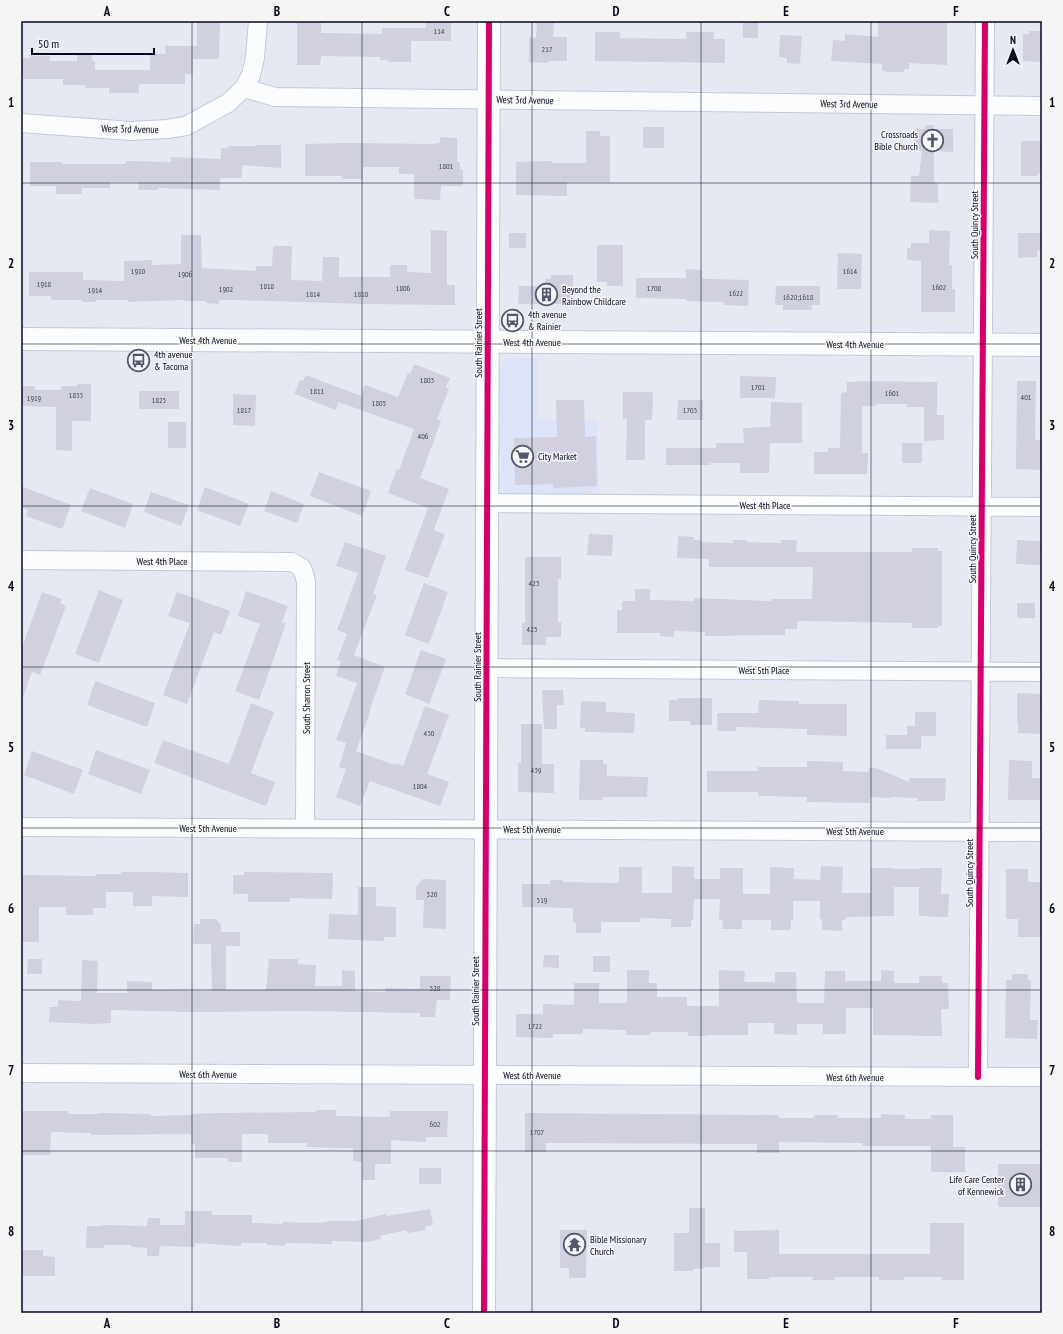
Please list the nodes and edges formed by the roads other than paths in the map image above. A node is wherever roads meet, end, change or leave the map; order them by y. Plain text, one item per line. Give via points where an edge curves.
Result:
1 (258, 21) edge
2 (489, 21) edge
3 (985, 21) edge
4 (244, 88) junction
5 (489, 100) junction
6 (985, 106) junction
7 (1042, 106) edge
8 (21, 123) edge
9 (21, 339) edge
10 (488, 342) junction
11 (983, 345) junction
12 (1042, 345) edge
13 (487, 503) junction
14 (982, 507) junction
15 (1042, 507) edge
16 (21, 560) edge
17 (302, 568) joint
18 (487, 668) junction
19 (981, 671) junction
20 (1042, 672) edge
21 (21, 827) edge
22 (305, 828) junction
23 (486, 829) junction
24 (980, 832) junction
25 (1042, 832) edge
26 (21, 1073) edge
27 (485, 1075) junction
28 (978, 1077) junction
29 (1042, 1077) edge
30 (484, 1313) edge

1 - 4 street via 256,58
2 - 5 street, South Rainier Street
3 - 6 street, South Quincy Street
4 - 5 street, West 3rd Avenue via 275,97
4 - 8 street, West 3rd Avenue via 228,103 186,126 167,129 131,131
5 - 6 street, West 3rd Avenue
5 - 10 street, South Rainier Street
6 - 7 street, West 3rd Avenue
6 - 11 street, South Quincy Street
9 - 10 street, West 4th Avenue
10 - 11 street, West 4th Avenue
10 - 13 street, South Rainier Street
11 - 12 street, West 4th Avenue
11 - 14 street, South Quincy Street
13 - 14 street, West 4th Place
13 - 18 street, South Rainier Street
14 - 15 street, West 4th Place
14 - 19 street, South Quincy Street
16 - 17 street, West 4th Place via 292,562
17 - 22 street, South Sharron Street via 306,581
18 - 19 street, West 5th Place
18 - 23 street, South Rainier Street
19 - 20 street, West 5th Place
19 - 24 street, South Quincy Street
21 - 22 street, West 5th Avenue
22 - 23 street, West 5th Avenue
23 - 24 street, West 5th Avenue
23 - 27 street, South Rainier Street
24 - 25 street, West 5th Avenue
24 - 28 street, South Quincy Street
26 - 27 street, West 6th Avenue
27 - 28 street, West 6th Avenue
27 - 30 street, South Rainier Street
28 - 29 street, West 6th Avenue

